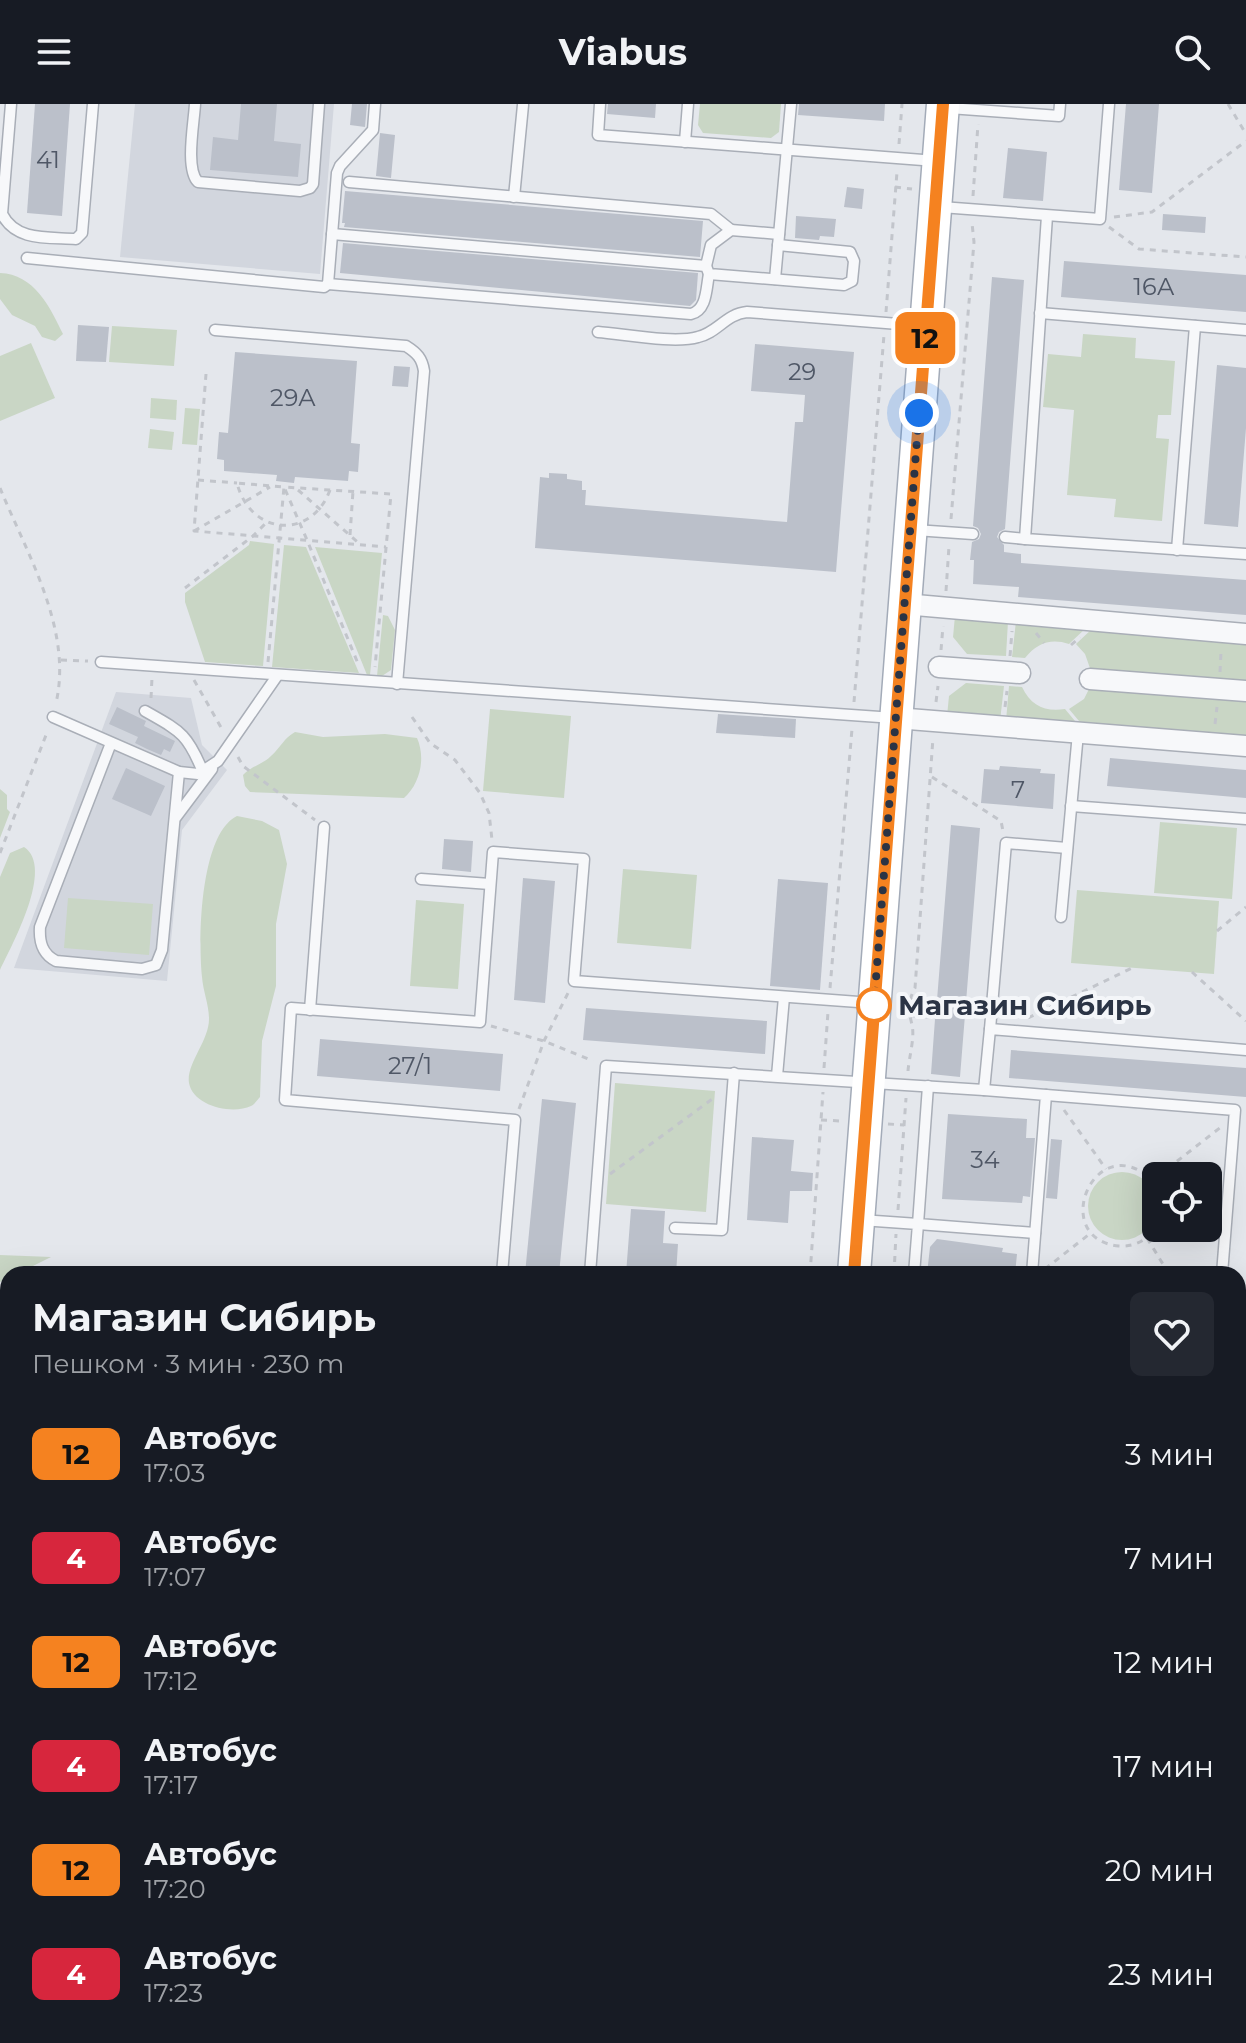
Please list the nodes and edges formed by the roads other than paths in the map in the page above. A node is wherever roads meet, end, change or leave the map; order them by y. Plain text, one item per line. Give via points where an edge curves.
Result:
1 (11, 104) edge
2 (93, 104) edge
3 (195, 104) edge
4 (319, 104) edge
5 (375, 104) edge
6 (600, 104) edge
7 (688, 104) edge
8 (791, 104) edge
9 (1060, 104) edge
10 (1109, 104) edge
11 (523, 105) edge
12 (943, 106) edge
13 (685, 142) junction
14 (787, 150) junction
15 (938, 162) junction
16 (349, 182) dead end
17 (514, 197) junction
18 (935, 206) junction
19 (1047, 216) junction
20 (731, 230) junction
21 (332, 234) junction
22 (779, 240) junction
23 (27, 258) dead end
24 (707, 270) junction
25 (775, 279) junction
26 (328, 284) junction
27 (1040, 313) junction
28 (926, 326) junction
29 (1195, 326) junction
30 (215, 330) dead end
31 (1246, 330) edge
32 (598, 332) dead end
33 (910, 530) junction
34 (973, 534) dead end
35 (1005, 537) dead end
36 (1025, 539) junction
37 (1177, 550) junction
38 (1246, 554) edge
39 (904, 604) junction
40 (1246, 634) edge
41 (101, 662) road end
42 (939, 667) road end
43 (1020, 673) dead end
44 (277, 676) junction
45 (1090, 679) dead end
46 (398, 682) junction
47 (1246, 691) edge
48 (147, 712) road end
49 (53, 717) road end
50 (896, 718) junction
51 (1078, 733) junction
52 (111, 743) junction
53 (1246, 746) edge
54 (218, 761) junction
55 (179, 772) junction
56 (203, 772) junction
57 (1071, 806) junction
58 (174, 819) junction
59 (1246, 819) edge
60 (324, 827) road end
61 (1067, 848) junction
62 (421, 879) dead end
63 (490, 884) junction
64 (1061, 917) dead end
65 (784, 997) junction
66 (874, 1003) junction
67 (310, 1010) junction
68 (990, 1029) junction
69 (1246, 1050) edge
70 (734, 1073) junction
71 (777, 1076) junction
72 (868, 1082) junction
73 (928, 1086) junction
74 (984, 1090) junction
75 (1046, 1095) junction
76 (859, 1219) junction
77 (918, 1224) junction
78 (675, 1228) dead end
79 (1035, 1233) junction
80 (503, 1266) edge
81 (591, 1266) edge
82 (855, 1266) edge
83 (915, 1266) edge
84 (1032, 1266) edge
85 (1223, 1266) edge

1 - 2 lane via 2,214 26,235 76,239 82,233
3 - 4 lane via 191,173 198,182 300,191 313,184
5 - 21 lane via 373,130 337,173
6 - 13 lane via 598,135
7 - 13 lane
8 - 14 lane
9 - 12 lane via 1059,116
10 - 19 lane via 1100,219
11 - 17 lane
12 - 15 main road
13 - 14 lane
14 - 15 lane
14 - 22 lane
15 - 18 main road
16 - 17 lane
17 - 20 lane via 711,214
18 - 19 lane
18 - 28 main road
19 - 27 lane
20 - 22 lane
20 - 24 lane via 711,245
21 - 24 lane
21 - 26 lane
22 - 25 lane
22 - 25 lane via 850,252 853,277 844,285
23 - 26 lane
24 - 25 lane
24 - 26 lane via 703,307 691,314
27 - 29 lane
27 - 36 lane
28 - 32 lane via 747,312 695,338
28 - 33 main road
29 - 31 lane
29 - 37 lane
30 - 46 lane via 406,346 422,361
33 - 34 lane
33 - 39 main road
35 - 36 lane
36 - 37 lane
37 - 38 lane
39 - 40 street
39 - 50 main road
41 - 44 lane
42 - 43 street
44 - 46 lane
44 - 54 lane
45 - 47 street
46 - 50 lane
48 - 56 lane via 188,740
49 - 52 lane
50 - 51 street
50 - 66 main road
51 - 53 street
51 - 57 lane
52 - 55 lane
52 - 58 lane via 40,927 40,944 48,957 142,969 156,965 162,950
54 - 56 lane
54 - 58 lane
55 - 56 lane
55 - 58 lane
57 - 59 lane
57 - 61 lane
60 - 67 lane
61 - 64 lane
61 - 68 lane via 1006,843
62 - 63 lane
63 - 65 lane via 493,852 584,859 574,981
63 - 67 lane via 480,1022
65 - 66 lane
65 - 71 lane
66 - 72 main road
67 - 80 lane via 291,1008 285,1100 515,1120
68 - 69 lane
68 - 74 lane
70 - 71 lane
70 - 78 lane via 722,1230
70 - 81 lane via 606,1066
71 - 72 lane
72 - 73 lane
72 - 76 main road
73 - 74 lane
73 - 77 lane
74 - 75 lane
75 - 79 lane
75 - 85 lane via 1235,1110
76 - 77 lane
76 - 82 main road
77 - 79 lane
77 - 83 lane
79 - 84 lane

